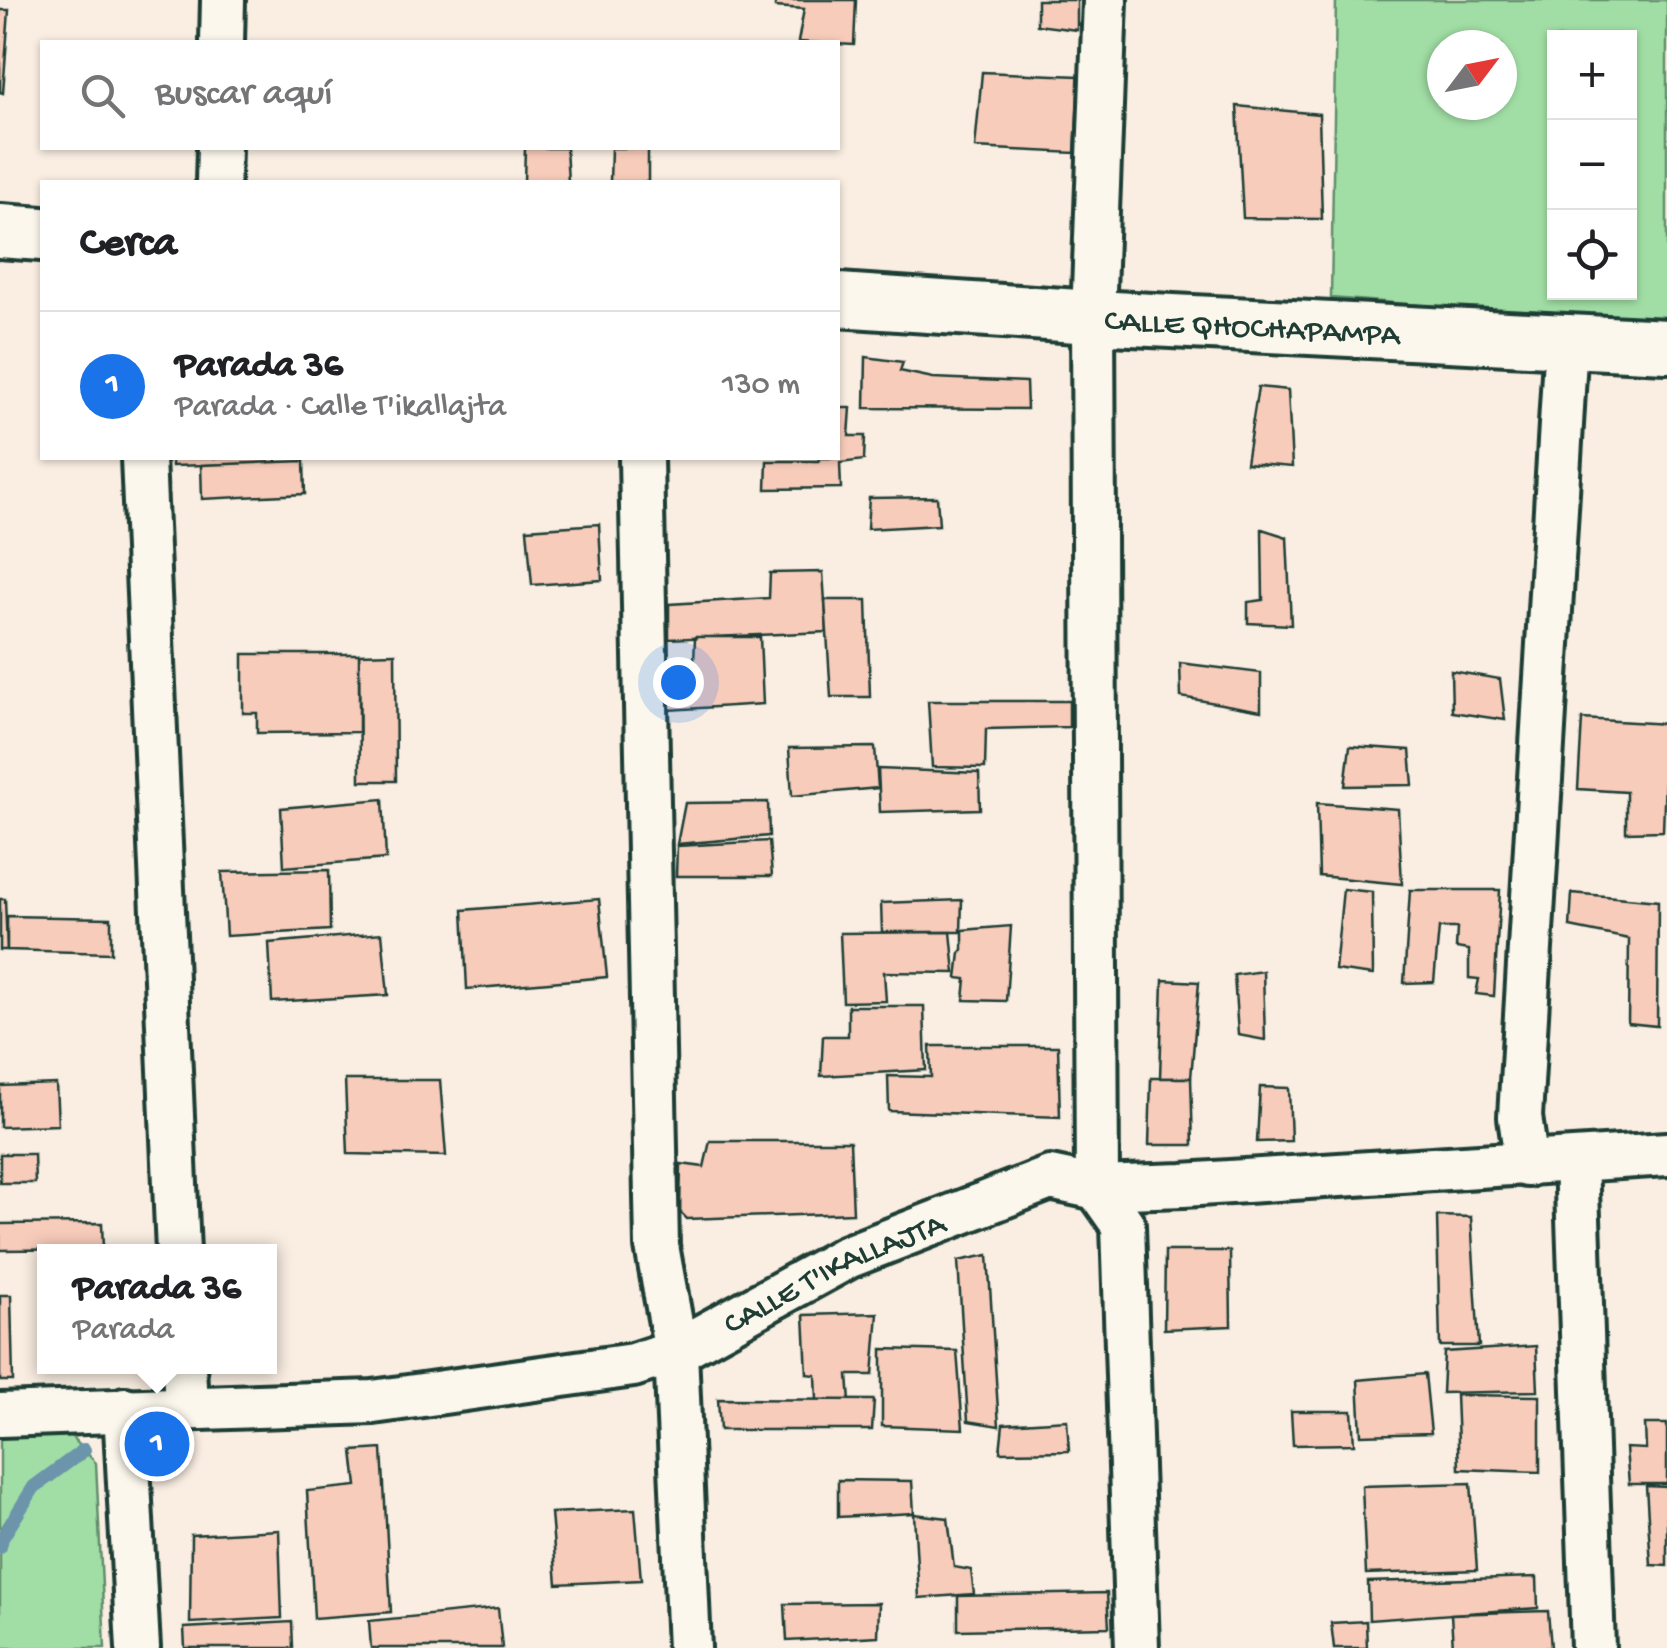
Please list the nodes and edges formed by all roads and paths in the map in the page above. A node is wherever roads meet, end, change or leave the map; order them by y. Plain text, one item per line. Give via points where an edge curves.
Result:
1 (224, 0) edge
2 (1105, 0) edge
3 (222, 40) edge
4 (219, 150) edge
5 (218, 180) edge
6 (0, 231) edge
7 (40, 234) edge
8 (840, 300) edge
9 (1093, 317) junction
10 (1566, 340) junction
11 (1667, 346) edge
12 (143, 460) edge
13 (640, 460) edge
14 (1667, 1154) edge
15 (1576, 1162) junction
16 (1527, 1165) junction
17 (1098, 1188) junction
18 (178, 1244) edge
19 (676, 1351) junction
20 (185, 1387) edge
21 (125, 1410) junction
22 (0, 1415) edge
23 (138, 1648) edge
24 (688, 1648) edge
25 (1137, 1648) edge
26 (1594, 1648) edge

1 - 3 street
2 - 9 street
4 - 5 street
6 - 7 street
8 - 9 street, CALLE QHOCHAPAMPA
9 - 10 street, CALLE QHOCHAPAMPA
9 - 17 street
10 - 11 street, CALLE QHOCHAPAMPA
10 - 16 street via 1520,1117
12 - 18 street
13 - 19 street via 657,1246
14 - 15 street, CALLE T'IKALLAJTA
15 - 16 street, CALLE T'IKALLAJTA
15 - 26 street
16 - 17 street, CALLE T'IKALLAJTA
17 - 19 street, CALLE T'IKALLAJTA via 1050,1178 847,1257
17 - 25 street via 1122,1225
19 - 20 street, CALLE T'IKALLAJTA via 633,1365 373,1402
19 - 24 street
20 - 21 street, CALLE T'IKALLAJTA
21 - 22 street, CALLE T'IKALLAJTA
21 - 23 street

